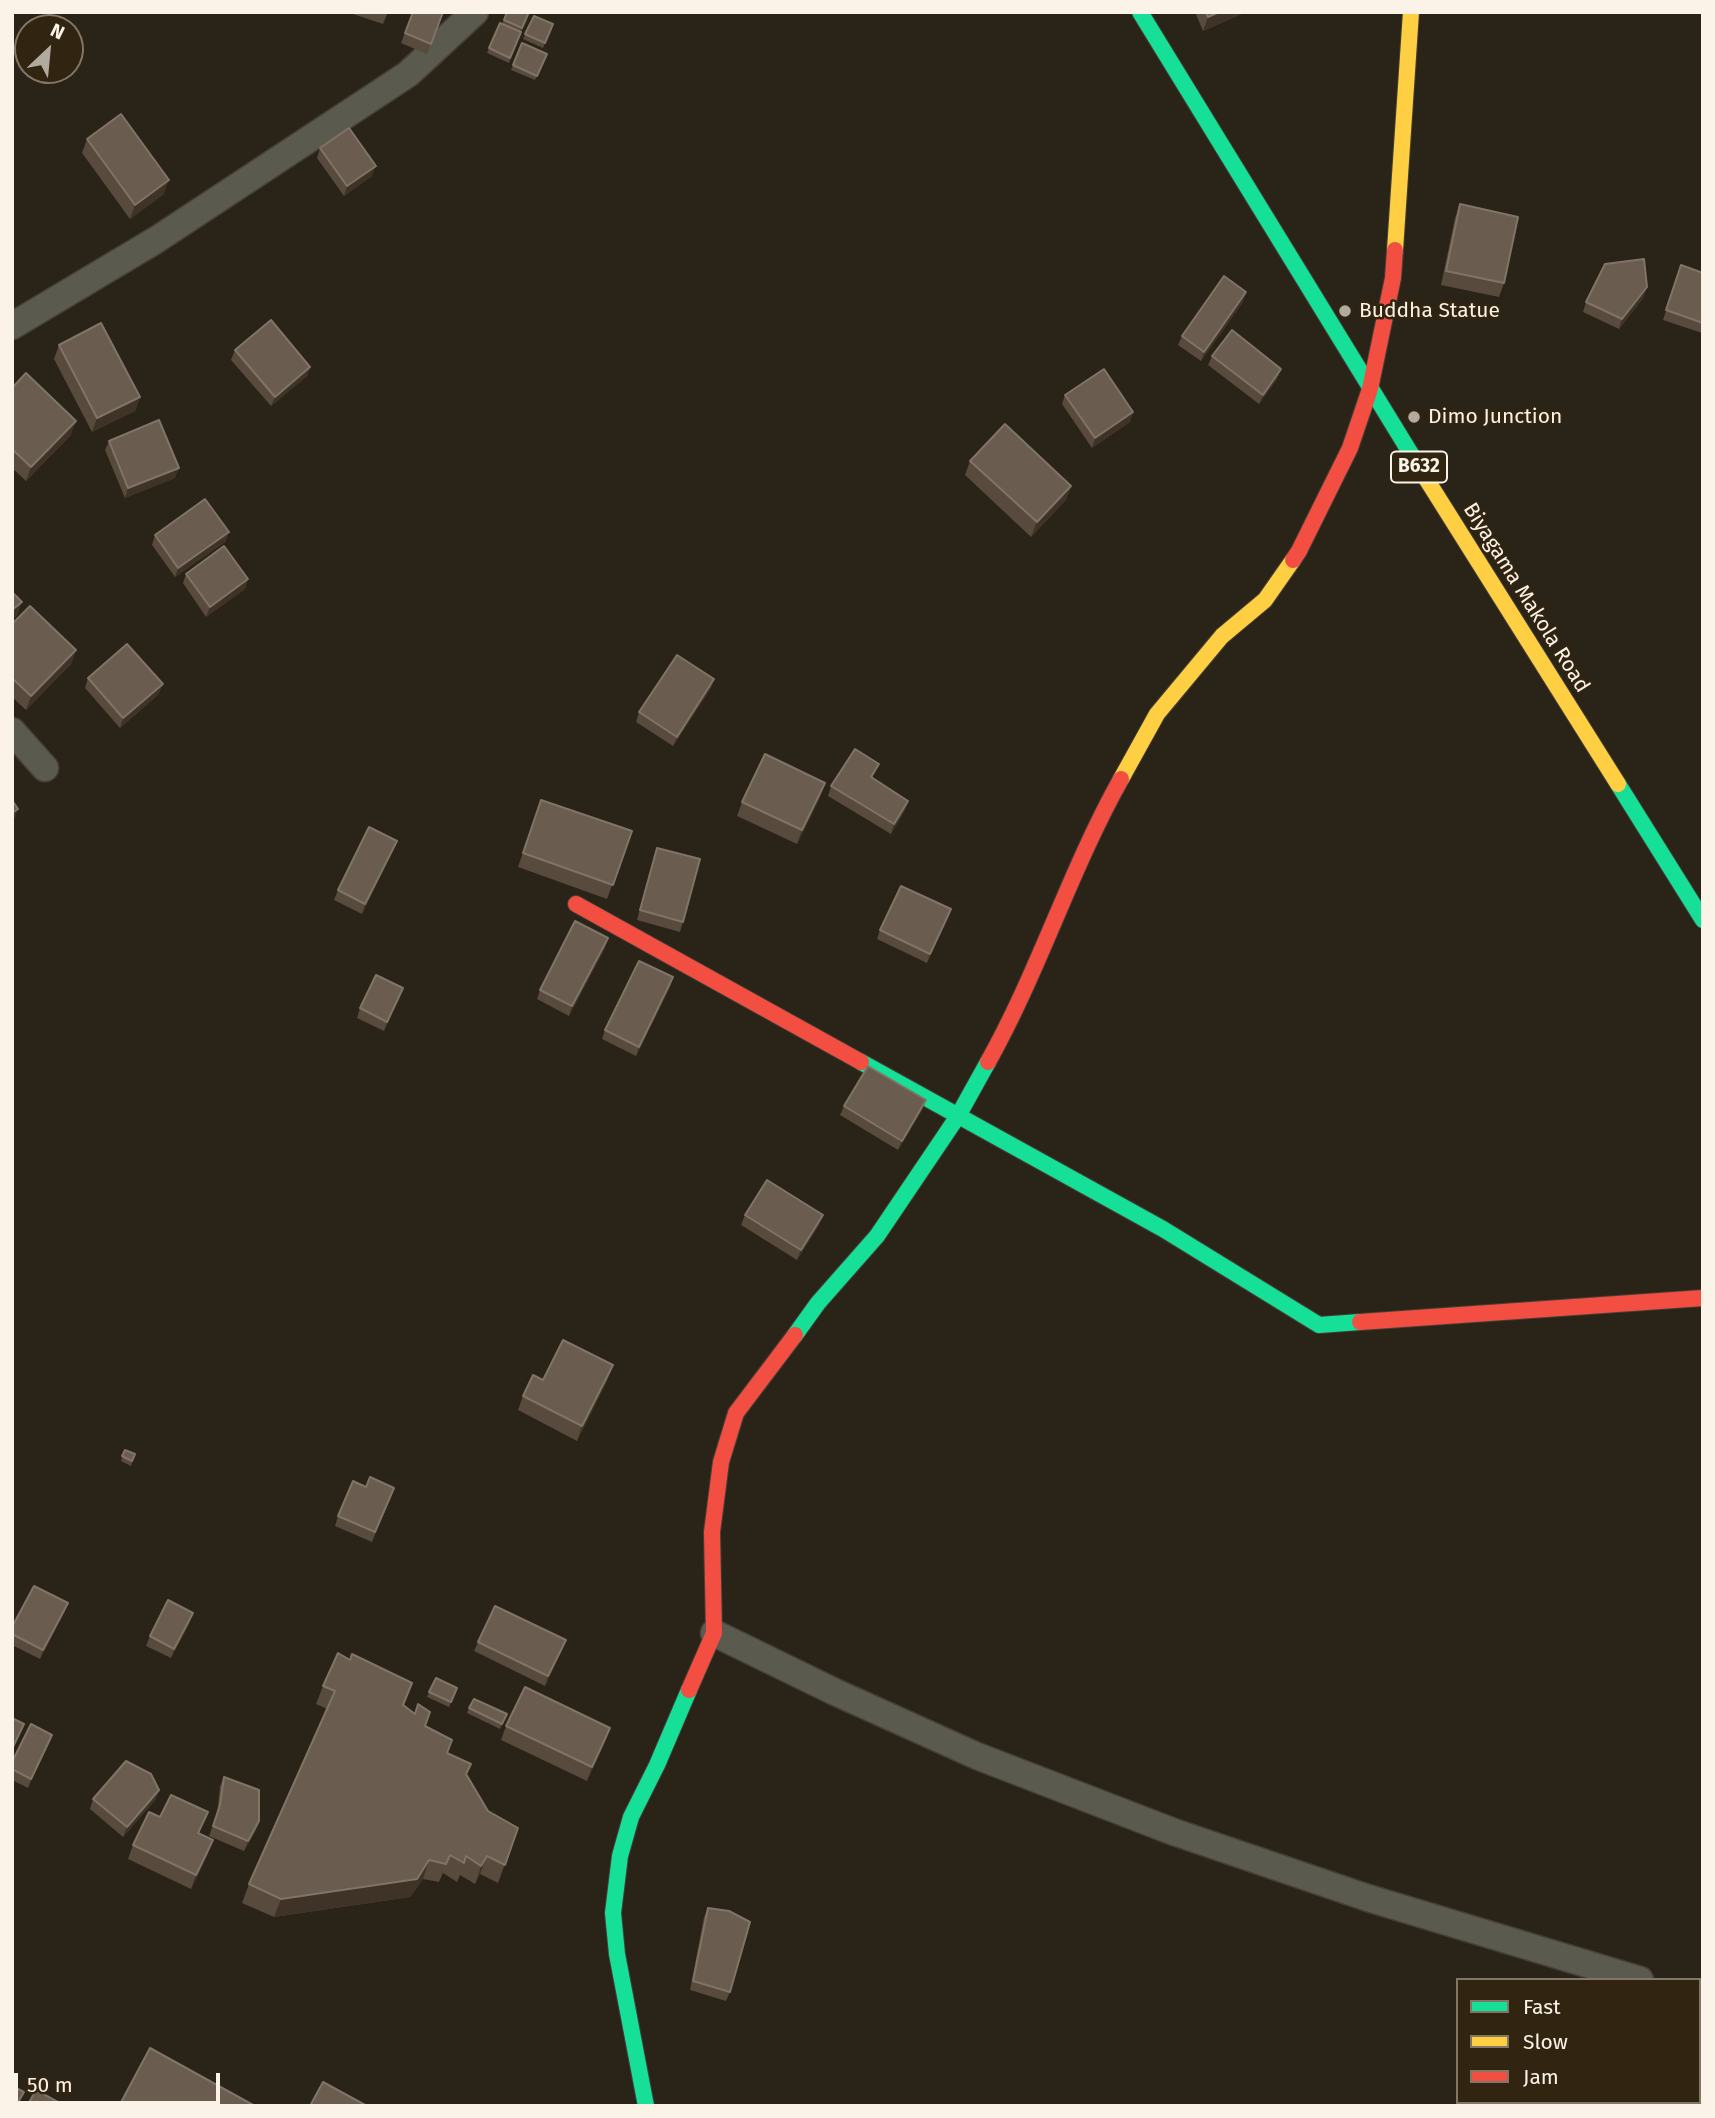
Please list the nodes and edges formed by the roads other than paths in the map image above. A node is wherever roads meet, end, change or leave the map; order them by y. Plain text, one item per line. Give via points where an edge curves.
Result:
1 (475, 12) edge
2 (1140, 12) edge
3 (1411, 12) edge
4 (12, 326) edge
5 (1370, 389) junction
6 (12, 731) edge
7 (45, 768) dead end
8 (576, 904) dead end
9 (1703, 920) edge
10 (958, 1116) junction
11 (1703, 1298) edge
12 (714, 1633) junction
13 (1633, 1978) edge
14 (646, 2106) edge

1 - 4 street via 408,74 156,240
2 - 5 street, Biyagama Makola Road / B632
3 - 5 street via 1393,278
5 - 9 street, Biyagama Makola Road / B632
5 - 10 street via 1350,448 1299,551 1265,600 1222,636 1157,714 1096,824 1009,1024
6 - 7 street
8 - 10 street
10 - 11 street via 1163,1229 1319,1325
10 - 12 street via 877,1236 818,1303 736,1413 721,1462 712,1532
12 - 13 street via 977,1756 1174,1832 1368,1898
12 - 14 street via 631,1817 620,1856 613,1913 617,1954

